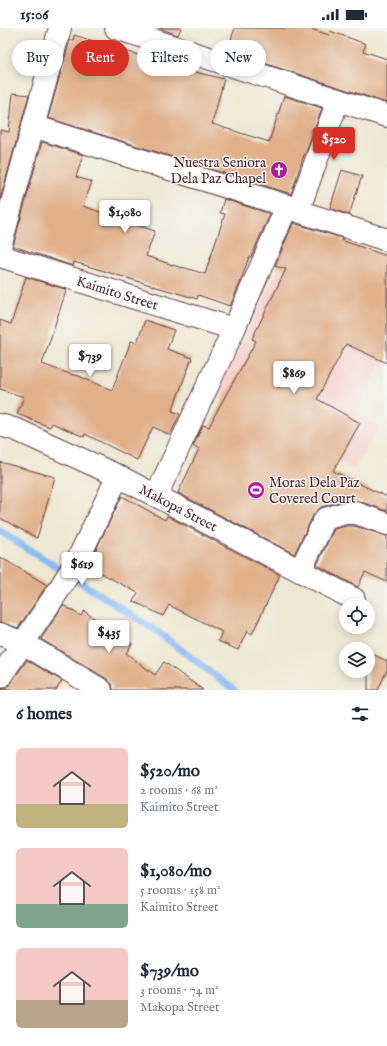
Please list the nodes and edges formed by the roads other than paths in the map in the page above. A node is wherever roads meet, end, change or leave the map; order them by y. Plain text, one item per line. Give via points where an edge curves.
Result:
1 (60, 28) edge
2 (116, 28) edge
3 (338, 100) junction
4 (387, 116) edge
5 (33, 126) junction
6 (293, 209) junction
7 (387, 240) edge
8 (0, 247) edge
9 (0, 256) edge
10 (234, 329) junction
11 (0, 425) edge
12 (118, 476) junction
13 (156, 496) junction
14 (387, 524) edge
15 (300, 571) junction
16 (352, 598) edge
17 (0, 634) edge
18 (23, 643) junction
19 (0, 677) edge
20 (101, 690) edge

1 - 5 street
2 - 3 street
3 - 4 street
3 - 6 street
5 - 6 street
5 - 8 street
6 - 7 street
6 - 10 street
9 - 10 street, Kaimito Street
10 - 13 street
11 - 12 street, Makopa Street via 17,430
12 - 13 street, Makopa Street
12 - 18 street via 78,559
13 - 15 street, Makopa Street
14 - 15 street via 356,513 345,513 325,519
15 - 16 street, Makopa Street
17 - 18 street
18 - 19 street
18 - 20 street

